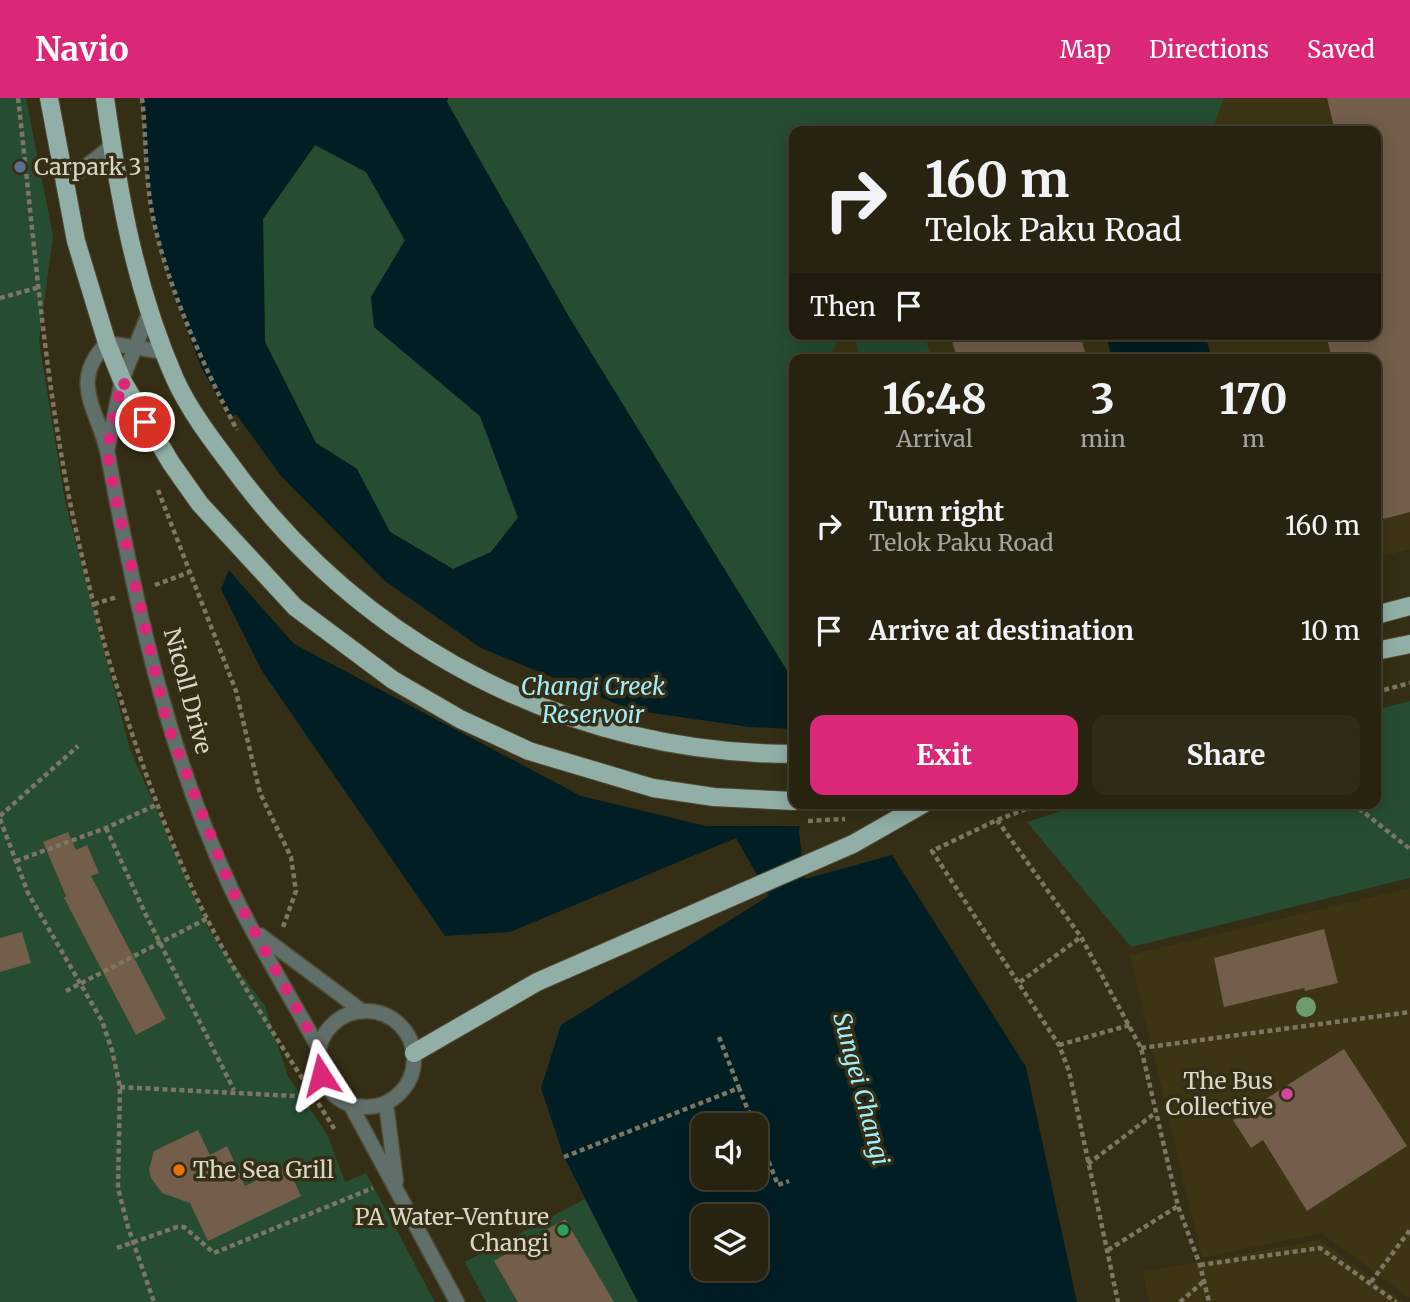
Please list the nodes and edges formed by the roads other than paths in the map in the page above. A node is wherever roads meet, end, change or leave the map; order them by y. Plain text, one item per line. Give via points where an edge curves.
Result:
1 (49, 98) edge
2 (104, 98) edge
3 (111, 146) junction
4 (63, 184) junction
5 (149, 313) junction
6 (107, 343) junction
7 (135, 348) junction
8 (164, 352) junction
9 (122, 380) junction
10 (107, 451) junction
11 (1410, 606) edge
12 (1381, 614) edge
13 (1410, 644) edge
14 (1381, 650) edge
15 (789, 754) edge
16 (789, 801) edge
17 (914, 809) edge
18 (256, 932) junction
19 (362, 1011) junction
20 (319, 1049) junction
21 (414, 1053) junction
22 (386, 1103) junction
23 (350, 1104) junction
24 (396, 1189) junction
25 (457, 1302) edge

1 - 4 main road
2 - 3 main road
3 - 4 street
3 - 5 main road via 138,283
4 - 6 main road
5 - 7 street, Nicoll Drive
5 - 8 main road
6 - 7 street
6 - 9 main road
6 - 10 street, Nicoll Drive via 90,365 87,390
7 - 8 street
7 - 9 street, Nicoll Drive
8 - 15 main road via 205,431 261,506 327,576 400,631 470,674 544,709 613,731 736,754
9 - 10 street, Nicoll Drive
9 - 16 main road via 200,504 295,607 393,680 460,719 529,751 653,788
10 - 18 street, Nicoll Drive via 167,724 231,888
11 - 12 main road
13 - 14 main road
17 - 21 main road via 853,844 537,982
18 - 19 street, Nicoll Drive
18 - 20 street, Nicoll Drive
19 - 20 street via 335,1022
19 - 21 street, Nicoll Drive via 381,1013 399,1024
20 - 23 street, Nicoll Drive via 324,1083
21 - 22 street via 408,1083
22 - 23 street
22 - 24 street, Nicoll Drive
23 - 24 street, Nicoll Drive
24 - 25 street, Nicoll Drive

